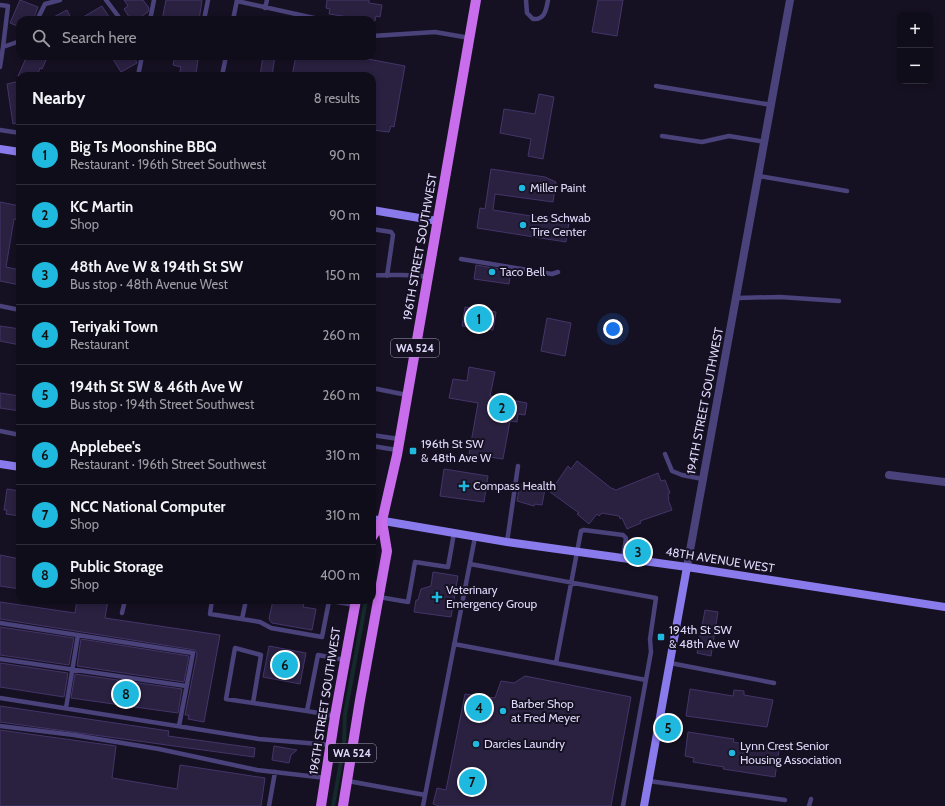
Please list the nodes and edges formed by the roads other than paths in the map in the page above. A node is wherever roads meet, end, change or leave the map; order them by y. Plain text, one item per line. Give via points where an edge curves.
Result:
1 (60, 0) edge
2 (106, 0) edge
3 (154, 0) edge
4 (208, 0) edge
5 (267, 0) edge
6 (476, 0) edge
7 (526, 0) edge
8 (548, 0) edge
9 (790, 0) edge
10 (237, 1) edge
11 (0, 5) edge
12 (265, 8) junction
13 (39, 16) edge
14 (118, 16) edge
15 (151, 16) edge
16 (205, 16) edge
17 (234, 16) edge
18 (304, 16) edge
19 (376, 36) edge
20 (470, 38) junction
21 (16, 42) edge
22 (3, 47) junction
23 (141, 60) edge
24 (225, 60) edge
25 (0, 67) edge
26 (139, 72) edge
27 (223, 72) edge
28 (656, 86) dead end
29 (772, 105) junction
30 (0, 130) edge
31 (16, 132) edge
32 (662, 136) dead end
33 (765, 142) junction
34 (0, 149) edge
35 (16, 151) edge
36 (759, 176) junction
37 (847, 192) dead end
38 (376, 211) edge
39 (437, 221) junction
40 (376, 230) edge
41 (461, 259) dead end
42 (558, 272) dead end
43 (376, 275) edge
44 (387, 276) junction
45 (428, 276) junction
46 (737, 298) junction
47 (839, 301) dead end
48 (0, 306) edge
49 (16, 309) edge
50 (376, 389) edge
51 (407, 394) junction
52 (0, 431) edge
53 (16, 434) edge
54 (376, 437) edge
55 (398, 445) junction
56 (376, 446) edge
57 (665, 454) dead end
58 (0, 464) edge
59 (16, 466) edge
60 (518, 466) dead end
61 (889, 475) dead end
62 (703, 479) junction
63 (945, 482) edge
64 (377, 520) edge
65 (454, 533) junction
66 (475, 537) junction
67 (507, 542) junction
68 (578, 552) junction
69 (622, 558) junction
70 (470, 564) junction
71 (687, 567) junction
72 (572, 582) junction
73 (379, 597) junction
74 (124, 604) edge
75 (211, 604) edge
76 (245, 604) edge
77 (329, 604) edge
78 (355, 604) edge
79 (945, 607) edge
80 (122, 613) dead end
81 (242, 619) junction
82 (0, 623) edge
83 (78, 635) junction
84 (454, 644) junction
85 (0, 659) edge
86 (345, 660) junction
87 (556, 663) junction
88 (670, 663) junction
89 (72, 669) junction
90 (646, 680) junction
91 (774, 682) dead end
92 (186, 686) junction
93 (0, 698) edge
94 (253, 703) junction
95 (66, 708) junction
96 (307, 711) junction
97 (335, 716) junction
98 (0, 726) edge
99 (179, 726) junction
100 (331, 745) junction
101 (274, 772) junction
102 (326, 778) junction
103 (348, 781) junction
104 (649, 781) junction
105 (425, 796) junction
106 (811, 799) dead end
107 (785, 800) dead end
108 (269, 806) edge
109 (321, 806) edge
110 (343, 806) edge
111 (423, 806) edge
112 (623, 806) edge
113 (644, 806) edge
114 (809, 806) edge

1 - 13 lane via 45,4
2 - 14 lane
3 - 15 lane
4 - 16 lane
5 - 12 lane
6 - 20 main road, 196TH STREET SOUTHWEST / WA 524
7 - 8 lane via 526,12 537,20 543,17
9 - 29 street, 194TH STREET SOUTHWEST
10 - 12 lane
10 - 17 lane
11 - 22 lane via 8,6
12 - 18 lane
19 - 20 lane via 435,32
20 - 39 main road, 196TH STREET SOUTHWEST / WA 524
21 - 22 lane
22 - 25 lane
23 - 26 lane
24 - 27 lane
28 - 29 lane
29 - 33 street, 194TH STREET SOUTHWEST
30 - 31 lane
32 - 33 lane via 702,142 729,136
33 - 36 street, 194TH STREET SOUTHWEST
34 - 35 street
36 - 37 lane
36 - 46 street, 194TH STREET SOUTHWEST
38 - 39 street
39 - 45 main road, 196TH STREET SOUTHWEST / WA 524
40 - 44 lane via 391,232 394,239
41 - 42 lane via 552,274
43 - 44 lane
44 - 45 lane
45 - 51 main road, 196TH STREET SOUTHWEST / WA 524
46 - 47 lane via 780,297
46 - 62 street, 194TH STREET SOUTHWEST
48 - 49 lane
50 - 51 lane
51 - 55 main road, 196TH STREET SOUTHWEST / WA 524
52 - 53 lane
54 - 55 lane
55 - 56 lane
55 - 64 main road, 196TH STREET SOUTHWEST / WA 524
57 - 62 lane via 672,471
58 - 59 street
60 - 67 lane
61 - 63 street
62 - 71 street, 194TH STREET SOUTHWEST
64 - 65 street, 48TH AVENUE WEST
64 - 73 main road, 196TH STREET SOUTHWEST / WA 524 via 387,551
65 - 66 street, 48TH AVENUE WEST
65 - 73 lane via 448,567 415,562 408,602
66 - 67 street, 48TH AVENUE WEST
66 - 70 lane
67 - 68 street, 48TH AVENUE WEST
68 - 69 street, 48TH AVENUE WEST
68 - 69 lane via 581,531 623,535 626,538
68 - 72 lane
69 - 71 street, 48TH AVENUE WEST
70 - 72 lane
70 - 84 lane
71 - 79 street, 48TH AVENUE WEST
71 - 88 street, 194TH STREET SOUTHWEST
72 - 87 lane
72 - 90 lane via 656,598
73 - 103 main road, 196TH STREET SOUTHWEST / WA 524
74 - 80 lane
75 - 81 lane via 210,614
76 - 81 lane
77 - 81 lane via 322,637 271,628 260,622
78 - 86 main road, 196TH STREET SOUTHWEST
82 - 83 lane
83 - 89 lane
83 - 92 lane via 193,653
84 - 87 lane
84 - 105 lane
85 - 89 lane
86 - 96 lane via 318,655
86 - 97 main road, 196TH STREET SOUTHWEST
87 - 90 lane
88 - 91 lane
88 - 104 street, 194TH STREET SOUTHWEST
89 - 92 lane
89 - 95 lane
90 - 112 lane
92 - 99 lane
93 - 95 lane
94 - 94 lane via 226,699 235,648 261,655
94 - 96 lane
95 - 99 lane
96 - 97 lane
97 - 100 main road, 196TH STREET SOUTHWEST
98 - 101 lane via 136,745
99 - 100 lane via 259,739
100 - 102 main road, 196TH STREET SOUTHWEST
101 - 102 lane
101 - 108 lane
102 - 109 main road, 196TH STREET SOUTHWEST
103 - 105 lane
103 - 110 main road, 196TH STREET SOUTHWEST / WA 524
104 - 107 lane
104 - 113 street, 194TH STREET SOUTHWEST
105 - 111 lane
106 - 114 lane

